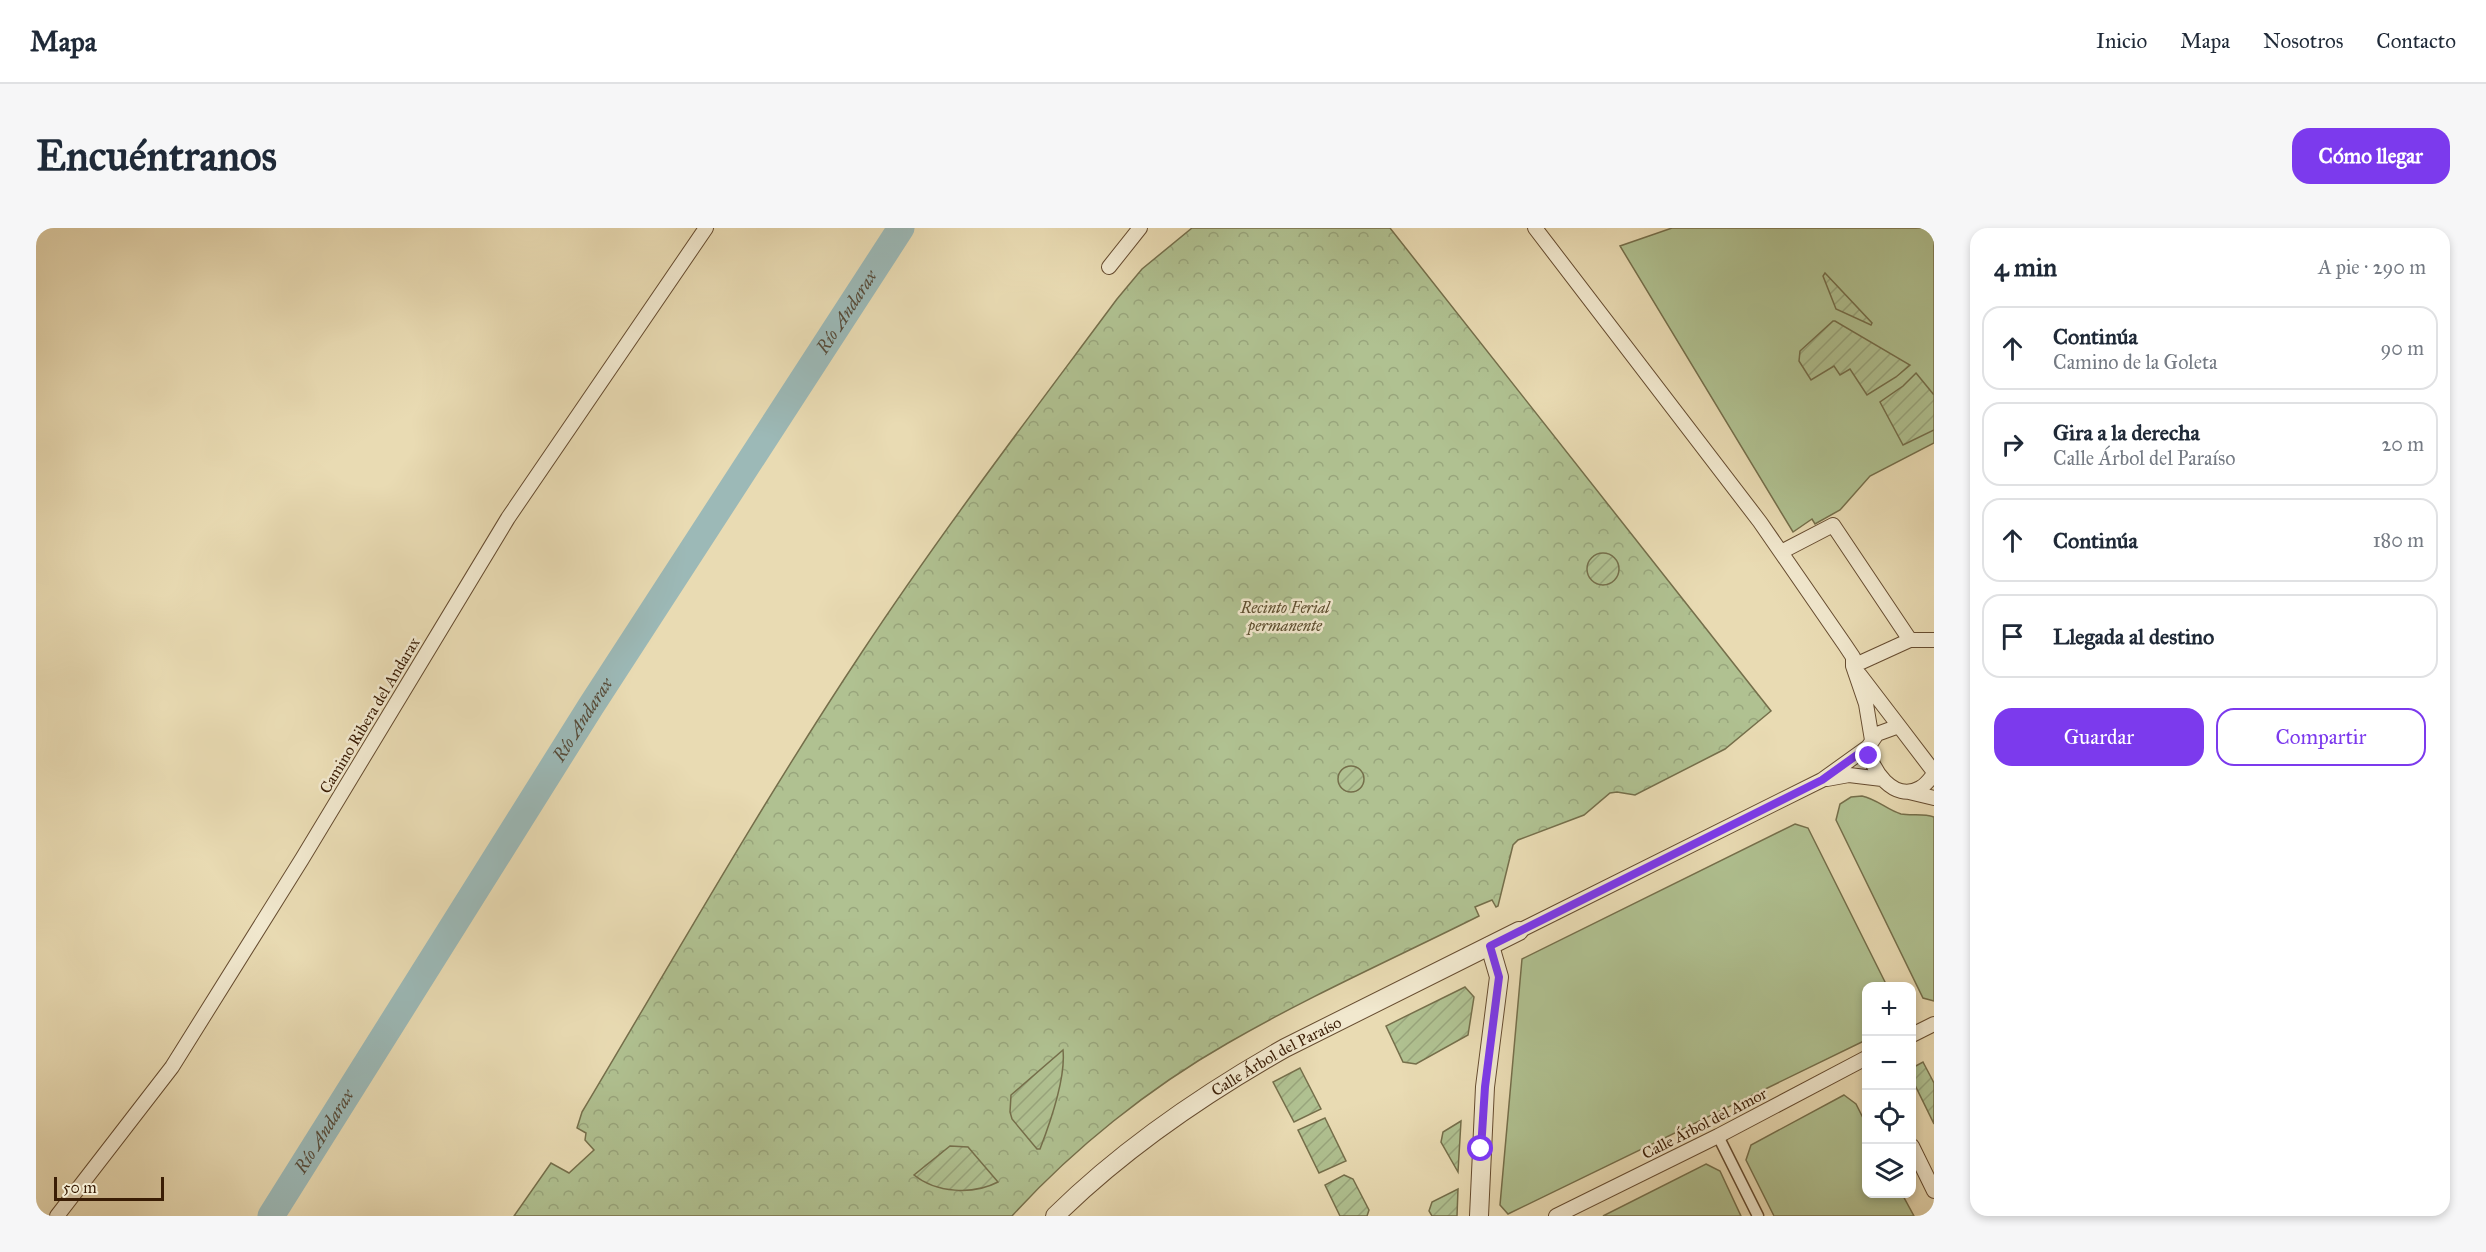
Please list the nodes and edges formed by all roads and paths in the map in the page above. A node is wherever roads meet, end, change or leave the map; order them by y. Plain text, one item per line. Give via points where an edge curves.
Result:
1 (706, 228) edge
2 (1140, 228) edge
3 (1535, 228) edge
4 (1109, 267) dead end
5 (1782, 552) junction
6 (1910, 640) junction
7 (1934, 640) edge
8 (1853, 666) junction
9 (1899, 726) junction
10 (1870, 743) junction
11 (1934, 773) edge
12 (1882, 779) junction
13 (1822, 780) junction
14 (1904, 791) junction
15 (1934, 798) edge
16 (1520, 931) joint
17 (1490, 946) junction
18 (1934, 1024) edge
19 (1916, 1033) edge
20 (1862, 1060) edge
21 (1718, 1136) junction
22 (1916, 1156) edge
23 (1934, 1191) edge
24 (57, 1216) edge
25 (1055, 1216) edge
26 (1479, 1216) edge
27 (1556, 1216) edge
28 (1758, 1216) edge

1 - 24 street, Camino Ribera del Andarax via 508,518 172,1067
2 - 4 street
3 - 5 street
5 - 6 street via 1833,525
5 - 8 street via 1850,652
6 - 7 street
6 - 8 street
8 - 9 street
8 - 10 street via 1866,704
9 - 10 street via 1883,730
9 - 11 street
10 - 12 street via 1871,763
10 - 13 street
11 - 14 street via 1920,789
12 - 13 street via 1849,775
12 - 14 street
13 - 16 street
14 - 15 street
16 - 17 street, Calle Árbol del Paraíso
17 - 25 street, Calle Árbol del Paraíso via 1239,1074 1151,1133
17 - 26 street via 1499,977 1485,1087
18 - 19 street
20 - 21 street, Calle Árbol del Amor
21 - 27 street, Calle Árbol del Amor
21 - 28 street
22 - 23 street

